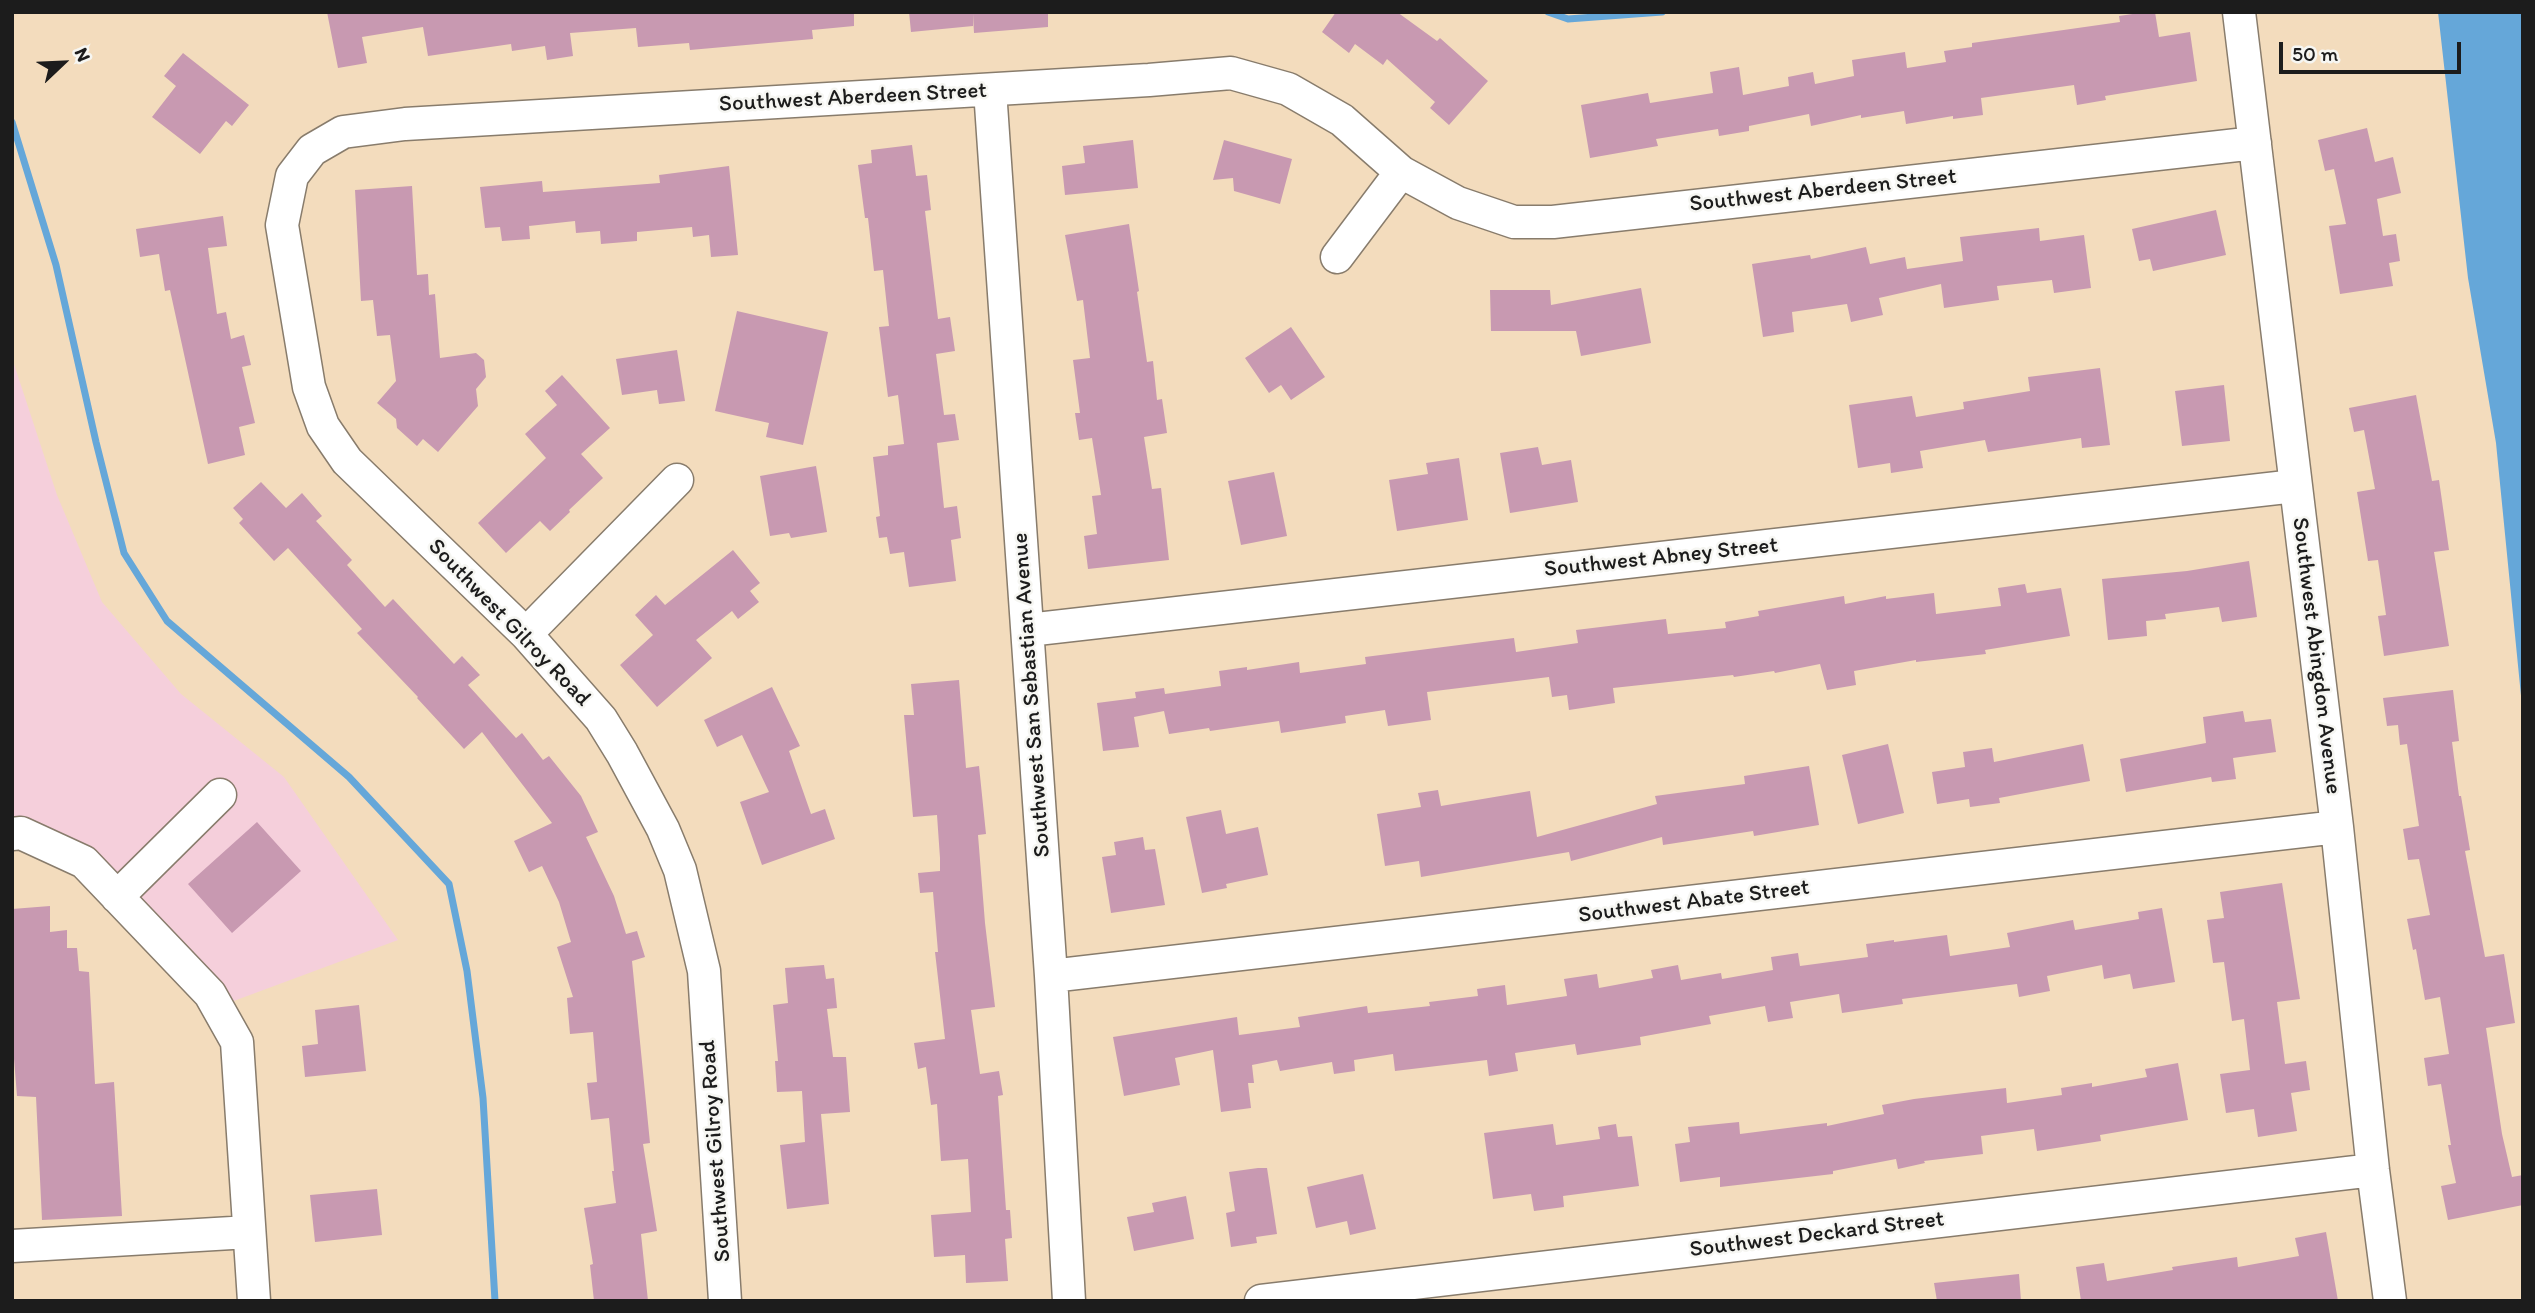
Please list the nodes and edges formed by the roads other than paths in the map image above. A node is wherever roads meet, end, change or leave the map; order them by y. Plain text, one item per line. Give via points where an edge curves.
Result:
1 (2239, 12) edge
2 (990, 90) junction
3 (2255, 143) junction
4 (1401, 172) junction
5 (292, 176) joint
6 (1337, 257) dead end
7 (677, 480) dead end
8 (2295, 486) junction
9 (1028, 630) junction
10 (526, 634) junction
11 (220, 794) dead end
12 (2337, 827) junction
13 (12, 834) edge
14 (117, 897) junction
15 (1051, 976) junction
16 (2373, 1170) junction
17 (249, 1232) junction
18 (12, 1246) edge
19 (254, 1301) edge
20 (725, 1301) edge
21 (1069, 1301) edge
22 (1261, 1301) edge
23 (2390, 1301) edge

1 - 3 street, Southwest Abingdon Avenue
2 - 4 street, Southwest Aberdeen Street via 1231,73 1288,89 1342,120
2 - 5 street, Southwest Aberdeen Street via 405,124 343,132 312,150
2 - 9 street, Southwest San Sebastian Avenue
3 - 4 street, Southwest Aberdeen Street via 1553,222 1514,222 1458,203
3 - 8 street, Southwest Abingdon Avenue
4 - 6 street
5 - 10 street, Southwest Gilroy Road via 282,225 309,387 323,426 347,461
7 - 10 street
8 - 9 street, Southwest Abney Street
8 - 12 street, Southwest Abingdon Avenue
9 - 15 street, Southwest San Sebastian Avenue
10 - 20 street, Southwest Gilroy Road via 601,719 644,793 680,870 704,971
11 - 14 street
12 - 15 street, Southwest Abate Street
12 - 16 street, Southwest Abingdon Avenue
13 - 14 street via 21,833 83,862
14 - 17 street via 210,994 237,1042
15 - 21 street, Southwest San Sebastian Avenue
16 - 22 street, Southwest Deckard Street
16 - 23 street, Southwest Abingdon Avenue
17 - 18 street
17 - 19 street

